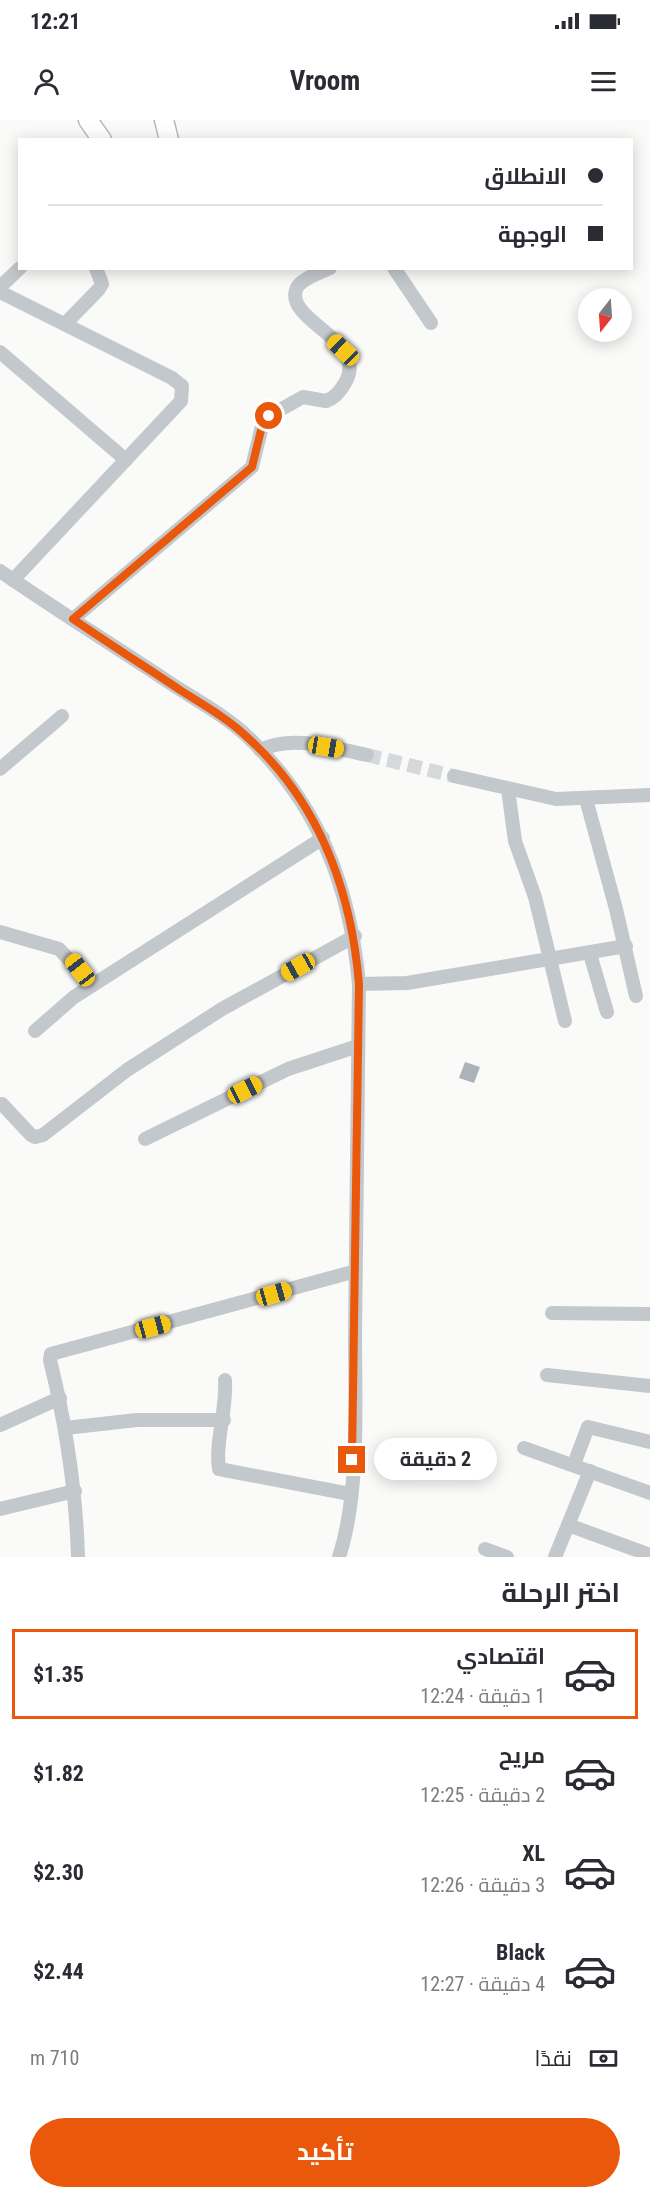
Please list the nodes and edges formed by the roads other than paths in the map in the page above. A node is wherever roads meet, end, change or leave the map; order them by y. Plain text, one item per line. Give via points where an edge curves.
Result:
1 (88, 120) edge
2 (164, 120) edge
3 (101, 138) edge
4 (168, 138) edge
5 (18, 270) edge
6 (97, 270) edge
7 (326, 270) edge
8 (395, 270) edge
9 (0, 287) edge
10 (0, 292) edge
11 (431, 323) dead end
12 (65, 324) junction
13 (0, 352) edge
14 (126, 460) junction
15 (0, 571) edge
16 (13, 580) junction
17 (73, 619) junction
18 (62, 716) dead end
19 (260, 750) junction
20 (367, 755) tunnel mouth
21 (0, 769) edge
22 (454, 776) tunnel mouth
23 (508, 789) junction
24 (650, 795) edge
25 (586, 799) junction
26 (323, 838) junction
27 (0, 932) edge
28 (355, 936) junction
29 (626, 946) junction
30 (590, 954) junction
31 (550, 960) junction
32 (359, 984) junction
33 (93, 985) junction
34 (636, 996) dead end
35 (606, 1012) dead end
36 (565, 1021) dead end
37 (35, 1031) dead end
38 (358, 1046) junction
39 (2, 1104) dead end
40 (146, 1139) dead end
41 (356, 1271) junction
42 (552, 1313) dead end
43 (650, 1314) edge
44 (547, 1375) dead end
45 (225, 1380) dead end
46 (650, 1386) edge
47 (60, 1398) junction
48 (224, 1419) junction
49 (0, 1425) edge
50 (65, 1428) junction
51 (650, 1442) edge
52 (524, 1448) dead end
53 (574, 1464) junction
54 (590, 1470) junction
55 (75, 1491) junction
56 (650, 1493) edge
57 (351, 1494) junction
58 (0, 1509) edge
59 (568, 1525) junction
60 (485, 1549) dead end
61 (650, 1555) edge
62 (78, 1557) edge
63 (339, 1557) edge
64 (507, 1557) edge
65 (555, 1557) edge

1 - 3 main road
2 - 4 main road
5 - 9 street
6 - 12 street via 102,284
7 - 17 street via 300,283 295,297 301,309 343,350 351,366 339,393 326,402 303,397 269,416 263,422 252,467
8 - 11 street
10 - 12 street
12 - 14 street via 182,386 181,401
13 - 14 street
14 - 16 street
15 - 16 street
16 - 17 street
17 - 19 street via 227,721
18 - 21 street
19 - 20 street via 281,742
19 - 26 street via 300,798
22 - 23 street
23 - 25 street via 556,799
23 - 31 street via 515,841 535,897
24 - 25 street
25 - 29 street
26 - 28 street
26 - 33 street
27 - 33 street via 59,949
28 - 32 street
28 - 39 street via 222,1008 127,1070 43,1135 31,1135
29 - 30 street
29 - 34 street
30 - 31 street
30 - 35 street
31 - 32 street via 407,983
31 - 36 street
32 - 38 street
33 - 37 street
38 - 40 street via 288,1070
38 - 41 street
41 - 47 street via 51,1354
41 - 57 street
42 - 43 street
44 - 46 street
45 - 48 street
47 - 49 street
47 - 50 street
48 - 50 street via 147,1420
48 - 57 street via 219,1470
50 - 55 street
51 - 53 street via 588,1427
52 - 53 street
53 - 54 street
54 - 56 street
54 - 59 street
55 - 58 street
55 - 62 street
57 - 63 street
59 - 61 street
59 - 65 street
60 - 64 street

